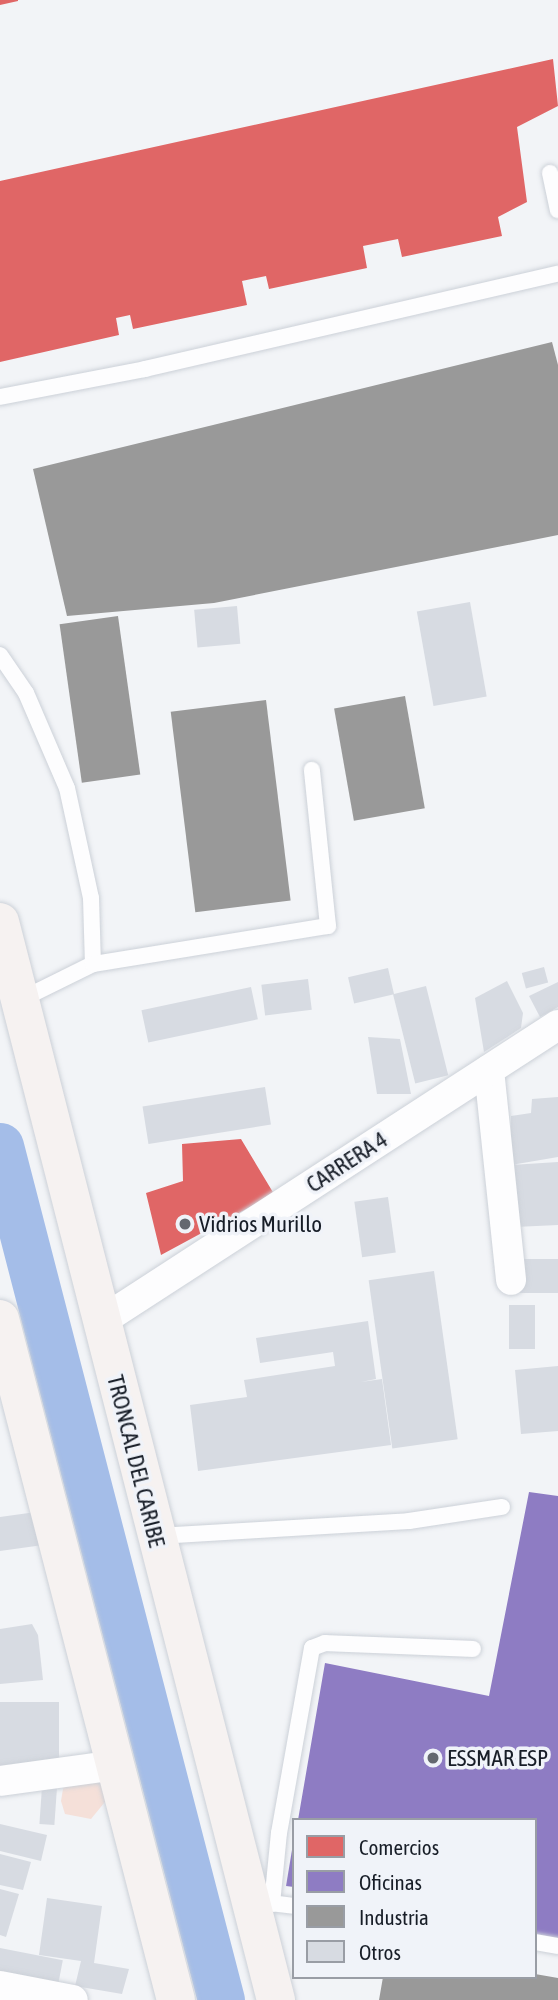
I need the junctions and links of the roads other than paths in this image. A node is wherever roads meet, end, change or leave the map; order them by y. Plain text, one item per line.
1 (550, 173) dead end
2 (558, 210) edge
3 (558, 274) edge
4 (0, 397) edge
5 (0, 655) edge
6 (312, 770) dead end
7 (0, 922) edge
8 (93, 964) junction
9 (20, 1000) junction
10 (558, 1026) edge
11 (489, 1070) junction
12 (512, 1280) dead end
13 (0, 1318) edge
14 (100, 1322) junction
15 (502, 1507) dead end
16 (156, 1536) junction
17 (473, 1649) dead end
18 (117, 1765) junction
19 (0, 1781) edge
20 (261, 1902) junction
21 (292, 1906) edge
22 (537, 1942) edge
23 (558, 1946) edge
24 (0, 1991) edge
25 (74, 2000) edge
26 (176, 2000) edge
27 (275, 2000) edge

1 - 2 lane
3 - 4 lane
5 - 8 lane
6 - 8 lane
7 - 9 highway, TRONCAL DEL CARIBE
8 - 9 lane
9 - 14 highway, TRONCAL DEL CARIBE
10 - 11 street, CARRERA 4
11 - 12 street
11 - 14 street, CARRERA 4
13 - 18 highway
14 - 16 highway, TRONCAL DEL CARIBE
15 - 16 lane
16 - 20 highway, TRONCAL DEL CARIBE
17 - 20 lane
18 - 19 street
18 - 26 highway
20 - 21 lane
20 - 27 highway, TRONCAL DEL CARIBE
22 - 23 lane
24 - 25 street

